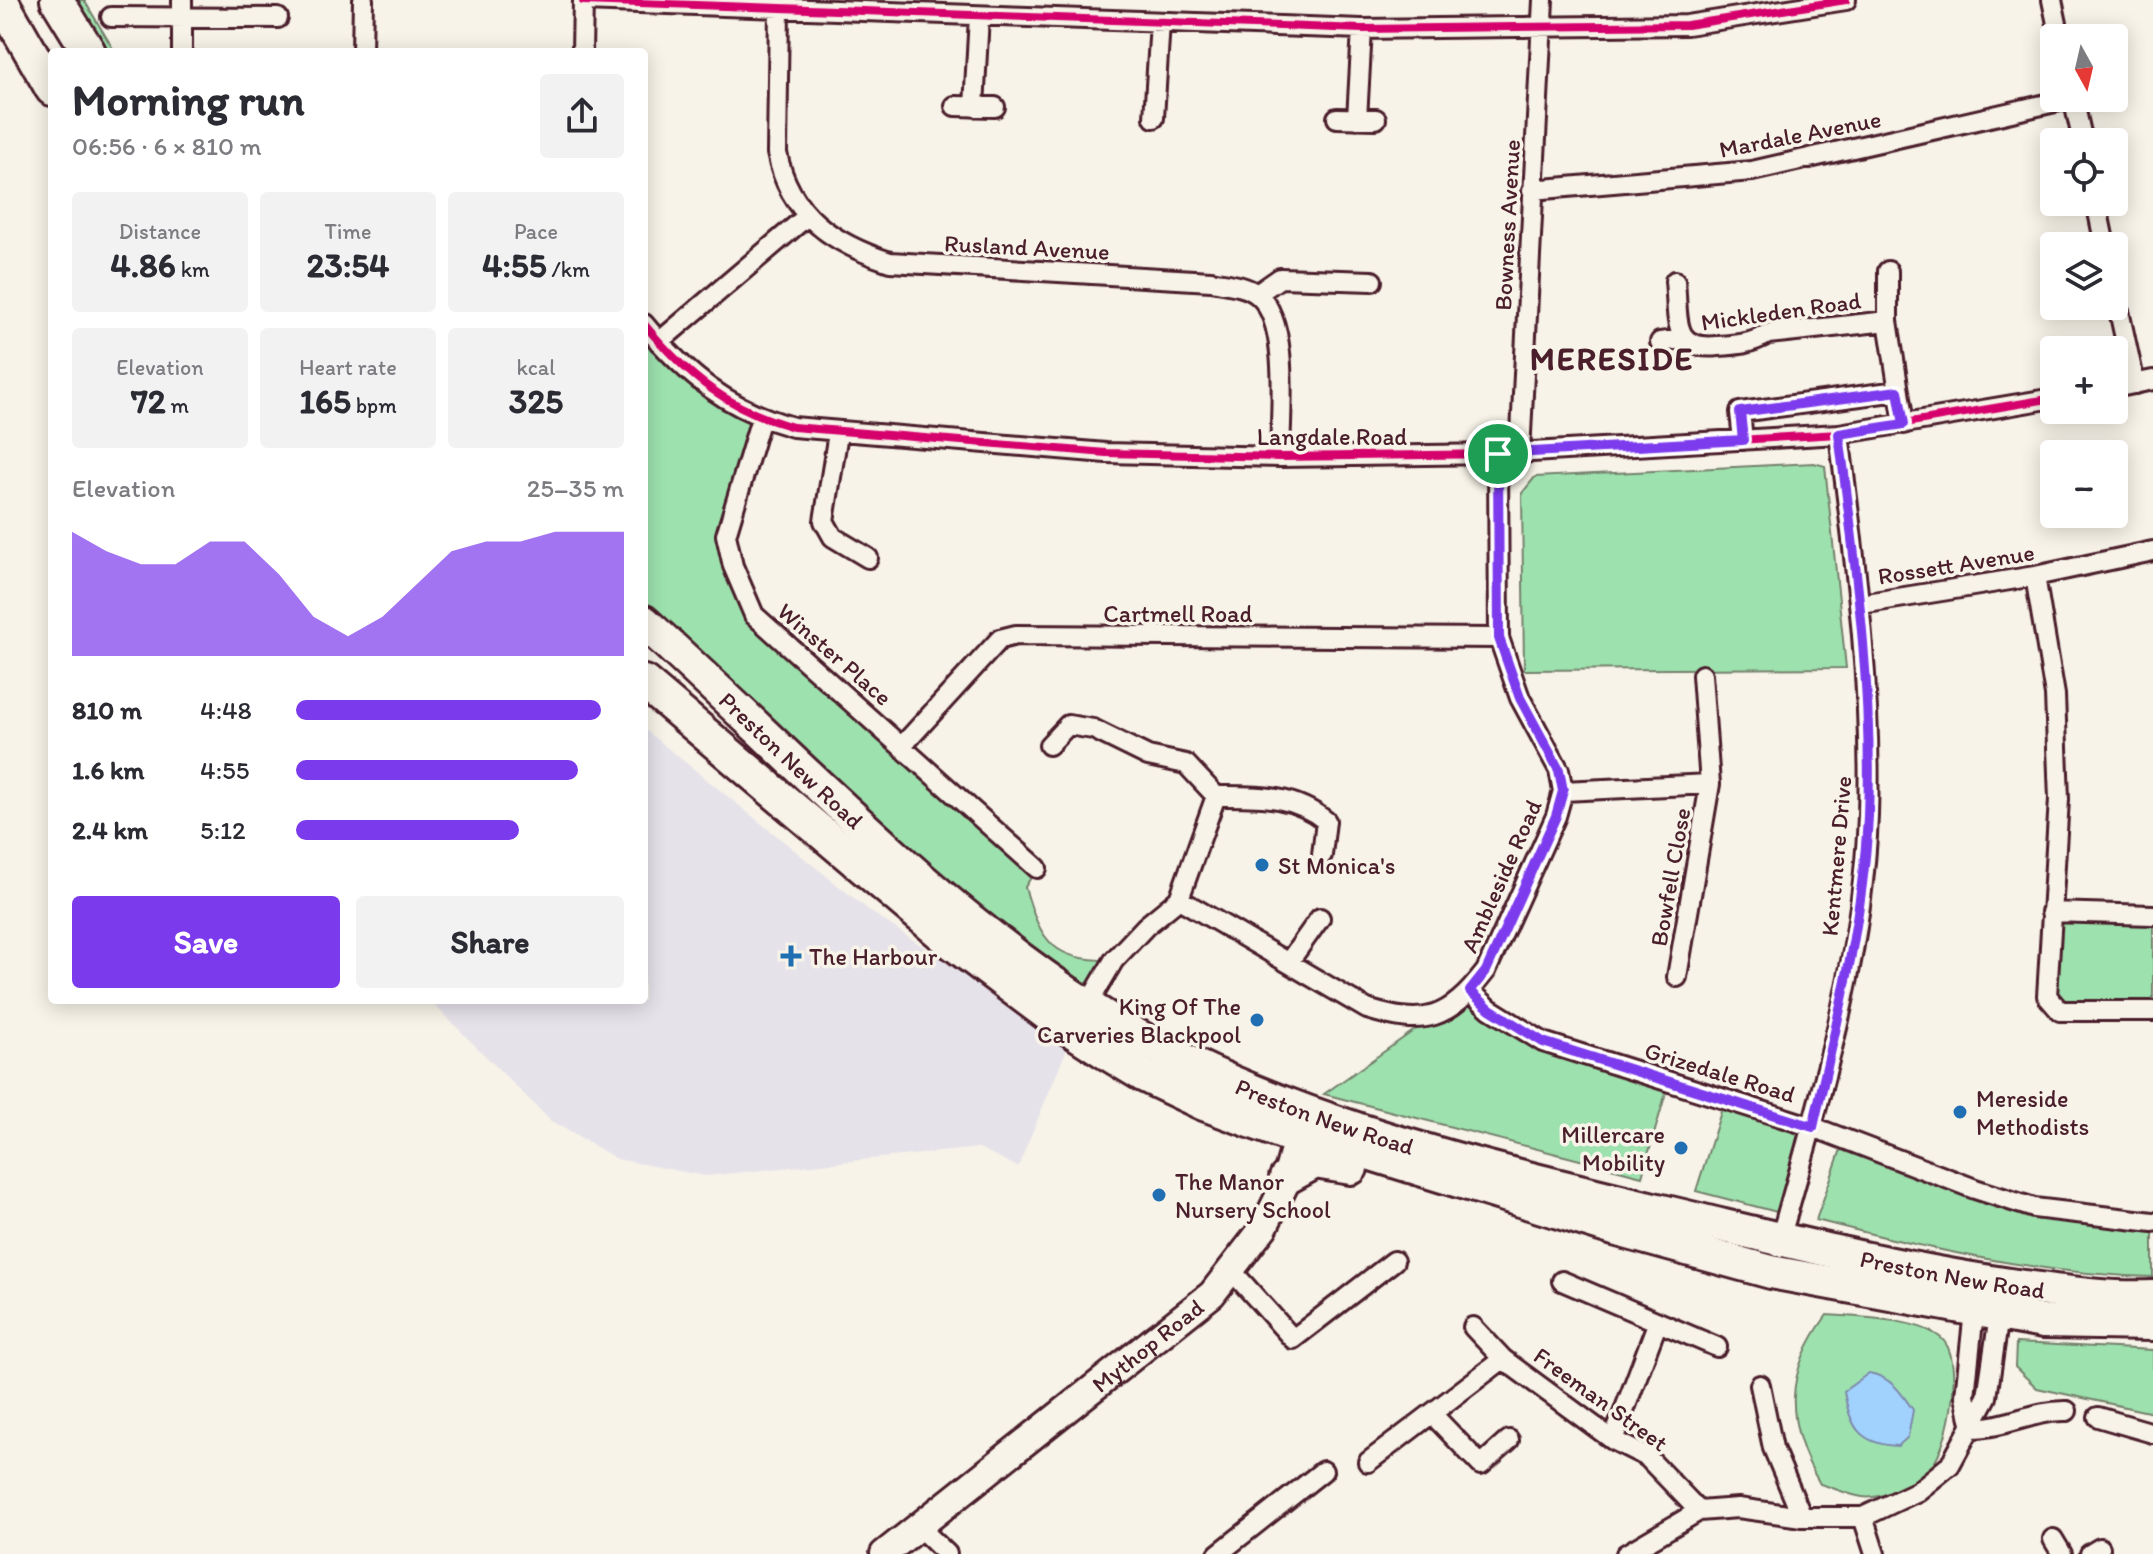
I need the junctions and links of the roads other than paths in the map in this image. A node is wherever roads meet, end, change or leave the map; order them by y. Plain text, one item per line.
1 (1, 0) edge
2 (57, 0) edge
3 (363, 0) edge
4 (583, 0) edge
5 (1543, 0) edge
6 (1846, 0) edge
7 (2052, 0) edge
8 (182, 8) edge
9 (779, 8) junction
10 (979, 16) junction
11 (111, 17) dead end
12 (278, 18) dead end
13 (1160, 22) junction
14 (2057, 24) edge
15 (1543, 28) junction
16 (1362, 29) junction
17 (87, 48) edge
18 (182, 48) edge
19 (362, 48) edge
20 (582, 48) edge
21 (48, 82) edge
22 (955, 106) dead end
23 (2040, 106) edge
24 (974, 107) junction
25 (995, 107) dead end
26 (1154, 118) dead end
27 (1337, 118) dead end
28 (1357, 119) junction
29 (1376, 119) dead end
30 (1532, 190) junction
31 (806, 217) junction
32 (1888, 271) dead end
33 (1372, 281) dead end
34 (1675, 281) dead end
35 (1257, 294) junction
36 (2124, 320) edge
37 (1888, 321) junction
38 (648, 329) edge
39 (1684, 339) junction
40 (659, 342) junction
41 (1660, 342) dead end
42 (2144, 382) edge
43 (1898, 391) junction
44 (2040, 400) edge
45 (761, 418) junction
46 (1904, 424) junction
47 (838, 433) junction
48 (1839, 434) junction
49 (1743, 440) junction
50 (1520, 453) junction
51 (1498, 454) junction
52 (1280, 457) junction
53 (2153, 551) edge
54 (868, 558) dead end
55 (2035, 576) junction
56 (1861, 604) junction
57 (648, 626) edge
58 (1499, 638) junction
59 (1702, 675) dead end
60 (648, 685) edge
61 (903, 745) junction
62 (1049, 745) dead end
63 (1710, 784) junction
64 (1563, 791) junction
65 (1216, 796) junction
66 (1322, 855) dead end
67 (1037, 868) dead end
68 (1179, 899) junction
69 (2051, 912) junction
70 (2153, 915) edge
71 (1320, 918) dead end
72 (1288, 963) junction
73 (1677, 977) dead end
74 (1470, 991) junction
75 (1087, 1006) junction
76 (2153, 1011) edge
77 (1301, 1124) junction
78 (1813, 1127) junction
79 (1286, 1178) junction
80 (1486, 1190) junction
81 (2153, 1222) edge
82 (1780, 1239) junction
83 (1394, 1261) dead end
84 (1232, 1271) junction
85 (1771, 1272) junction
86 (1962, 1278) junction
87 (1562, 1281) dead end
88 (2021, 1286) junction
89 (2153, 1297) edge
90 (1987, 1310) junction
91 (1657, 1324) junction
92 (2153, 1324) edge
93 (1473, 1327) dead end
94 (1717, 1347) dead end
95 (1503, 1359) junction
96 (1760, 1385) dead end
97 (2067, 1411) dead end
98 (1432, 1414) junction
99 (2098, 1417) dead end
100 (1972, 1428) junction
101 (2153, 1433) edge
102 (1509, 1440) dead end
103 (1613, 1440) junction
104 (1368, 1462) dead end
105 (1323, 1471) dead end
106 (1699, 1511) junction
107 (1802, 1517) junction
108 (1863, 1517) junction
109 (918, 1526) junction
110 (1221, 1553) edge
111 (884, 1554) edge
112 (947, 1554) edge
113 (1626, 1554) edge
114 (1875, 1554) edge

1 - 21 highway
2 - 17 highway
3 - 19 street
4 - 9 street
4 - 20 street
5 - 15 street, Bowness Avenue
6 - 15 street
7 - 14 street
8 - 11 street
8 - 12 street
8 - 18 street
9 - 10 street
9 - 31 street, Rusland Avenue
10 - 13 street
10 - 24 street
13 - 16 street
13 - 26 street
15 - 16 street
15 - 30 street, Bowness Avenue
16 - 28 street
22 - 24 street
23 - 30 street, Mardale Avenue
24 - 25 street
27 - 28 street
28 - 29 street
30 - 50 street, Bowness Avenue
31 - 35 street, Rusland Avenue
31 - 40 street
32 - 37 street
33 - 35 street
34 - 39 street, Mickleden Road
35 - 52 street
36 - 42 street
37 - 39 street, Mickleden Road
37 - 43 street
38 - 40 street, Langdale Road
39 - 41 street, Mickleden Road
40 - 45 street, Langdale Road
43 - 46 street
43 - 49 street
44 - 46 street, Langdale Road
45 - 47 street, Langdale Road
45 - 61 street, Winster Place
46 - 48 street, Langdale Road
47 - 52 street, Langdale Road
47 - 54 street
48 - 49 street, Langdale Road
48 - 56 street, Kentmere Drive
49 - 50 street, Langdale Road
50 - 51 street, Langdale Road
51 - 52 street, Langdale Road
51 - 58 street, Ambleside Road
53 - 55 street, Rossett Avenue
55 - 56 street, Rossett Avenue
55 - 69 street
56 - 78 street, Kentmere Drive
57 - 75 highway, Preston New Road
58 - 61 street, Cartmell Road
58 - 64 street, Ambleside Road
59 - 63 street, Bowfell Close
60 - 77 highway, Preston New Road
61 - 67 street, Winster Place
62 - 65 street
63 - 64 street, Bowfell Close
63 - 73 street, Bowfell Close
64 - 74 street, Ambleside Road
65 - 66 street
65 - 68 street
68 - 72 street
68 - 75 street
69 - 70 street
69 - 76 street
71 - 72 street
72 - 74 street
74 - 78 street, Grizedale Road
75 - 77 highway, Preston New Road
77 - 79 street, Mythop Road
77 - 80 highway, Preston New Road
77 - 82 highway, Preston New Road
78 - 81 street, Grizedale Road
78 - 82 street, Kentmere Drive
79 - 80 highway
79 - 84 street, Mythop Road
80 - 85 highway, Preston New Road
82 - 85 street, Kentmere Drive
82 - 86 highway, Preston New Road
83 - 84 street
84 - 109 street, Mythop Road
85 - 90 highway, Preston New Road
86 - 88 highway, Preston New Road
86 - 90 highway
87 - 91 street
88 - 89 highway, Preston New Road
88 - 90 highway
90 - 92 highway, Preston New Road
90 - 100 street
90 - 100 street
91 - 94 street
91 - 103 street
93 - 95 street, Freeman Street
95 - 98 street
95 - 103 street, Freeman Street
96 - 107 street
97 - 100 street
98 - 102 street
98 - 104 street
99 - 101 street
100 - 108 street
103 - 106 street, Freeman Street
105 - 110 street
106 - 107 street
106 - 113 street
107 - 108 street
108 - 114 street
109 - 111 street, Mythop Road
109 - 112 street

